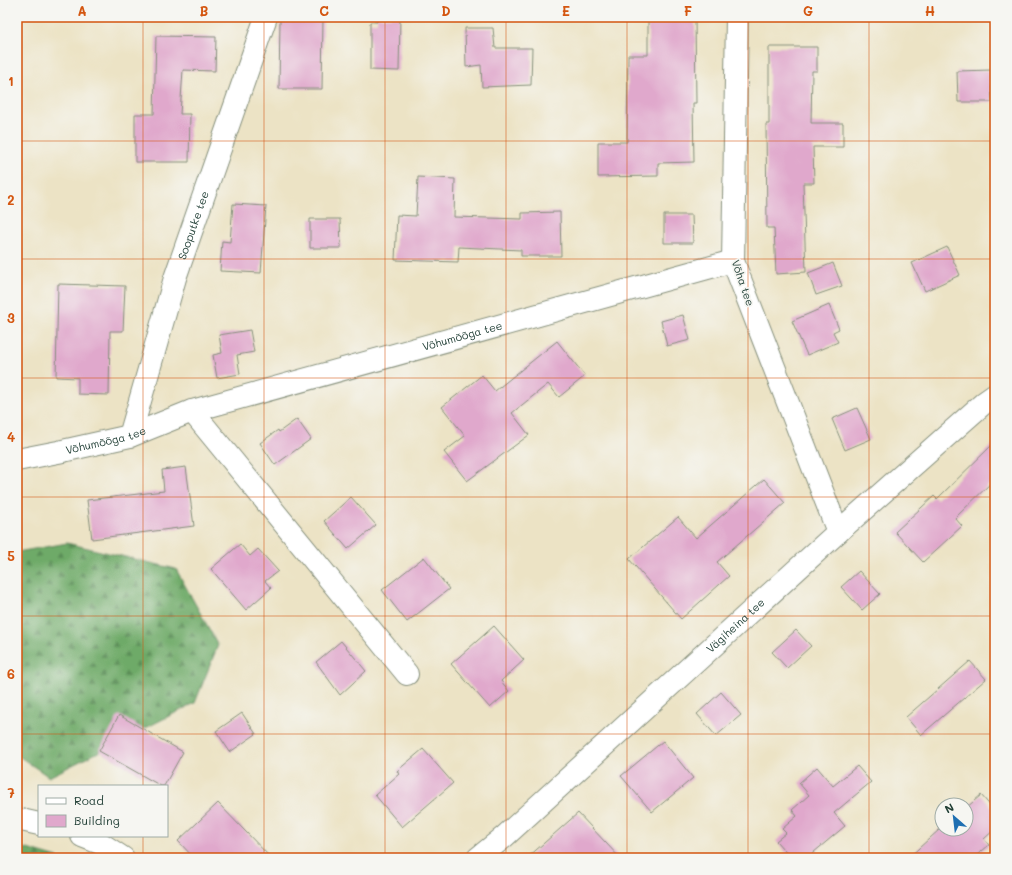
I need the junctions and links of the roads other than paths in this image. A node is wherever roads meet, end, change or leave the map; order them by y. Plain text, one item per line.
1 (266, 17) edge
2 (737, 17) edge
3 (733, 261) junction
4 (995, 395) edge
5 (192, 411) junction
6 (130, 436) junction
7 (17, 460) edge
8 (838, 532) junction
9 (407, 674) dead end
10 (17, 819) edge
11 (38, 824) edge
12 (85, 837) edge
13 (123, 858) edge
14 (478, 858) edge

1 - 6 street, Sooputke tee
2 - 3 street, Võha tee
3 - 5 street, Võhumõõga tee
3 - 8 street, Võha tee
4 - 8 street, Vägiheina tee
5 - 6 street, Võhumõõga tee
5 - 9 street
6 - 7 street, Võhumõõga tee
8 - 14 street, Vägiheina tee
10 - 11 street
12 - 13 street

